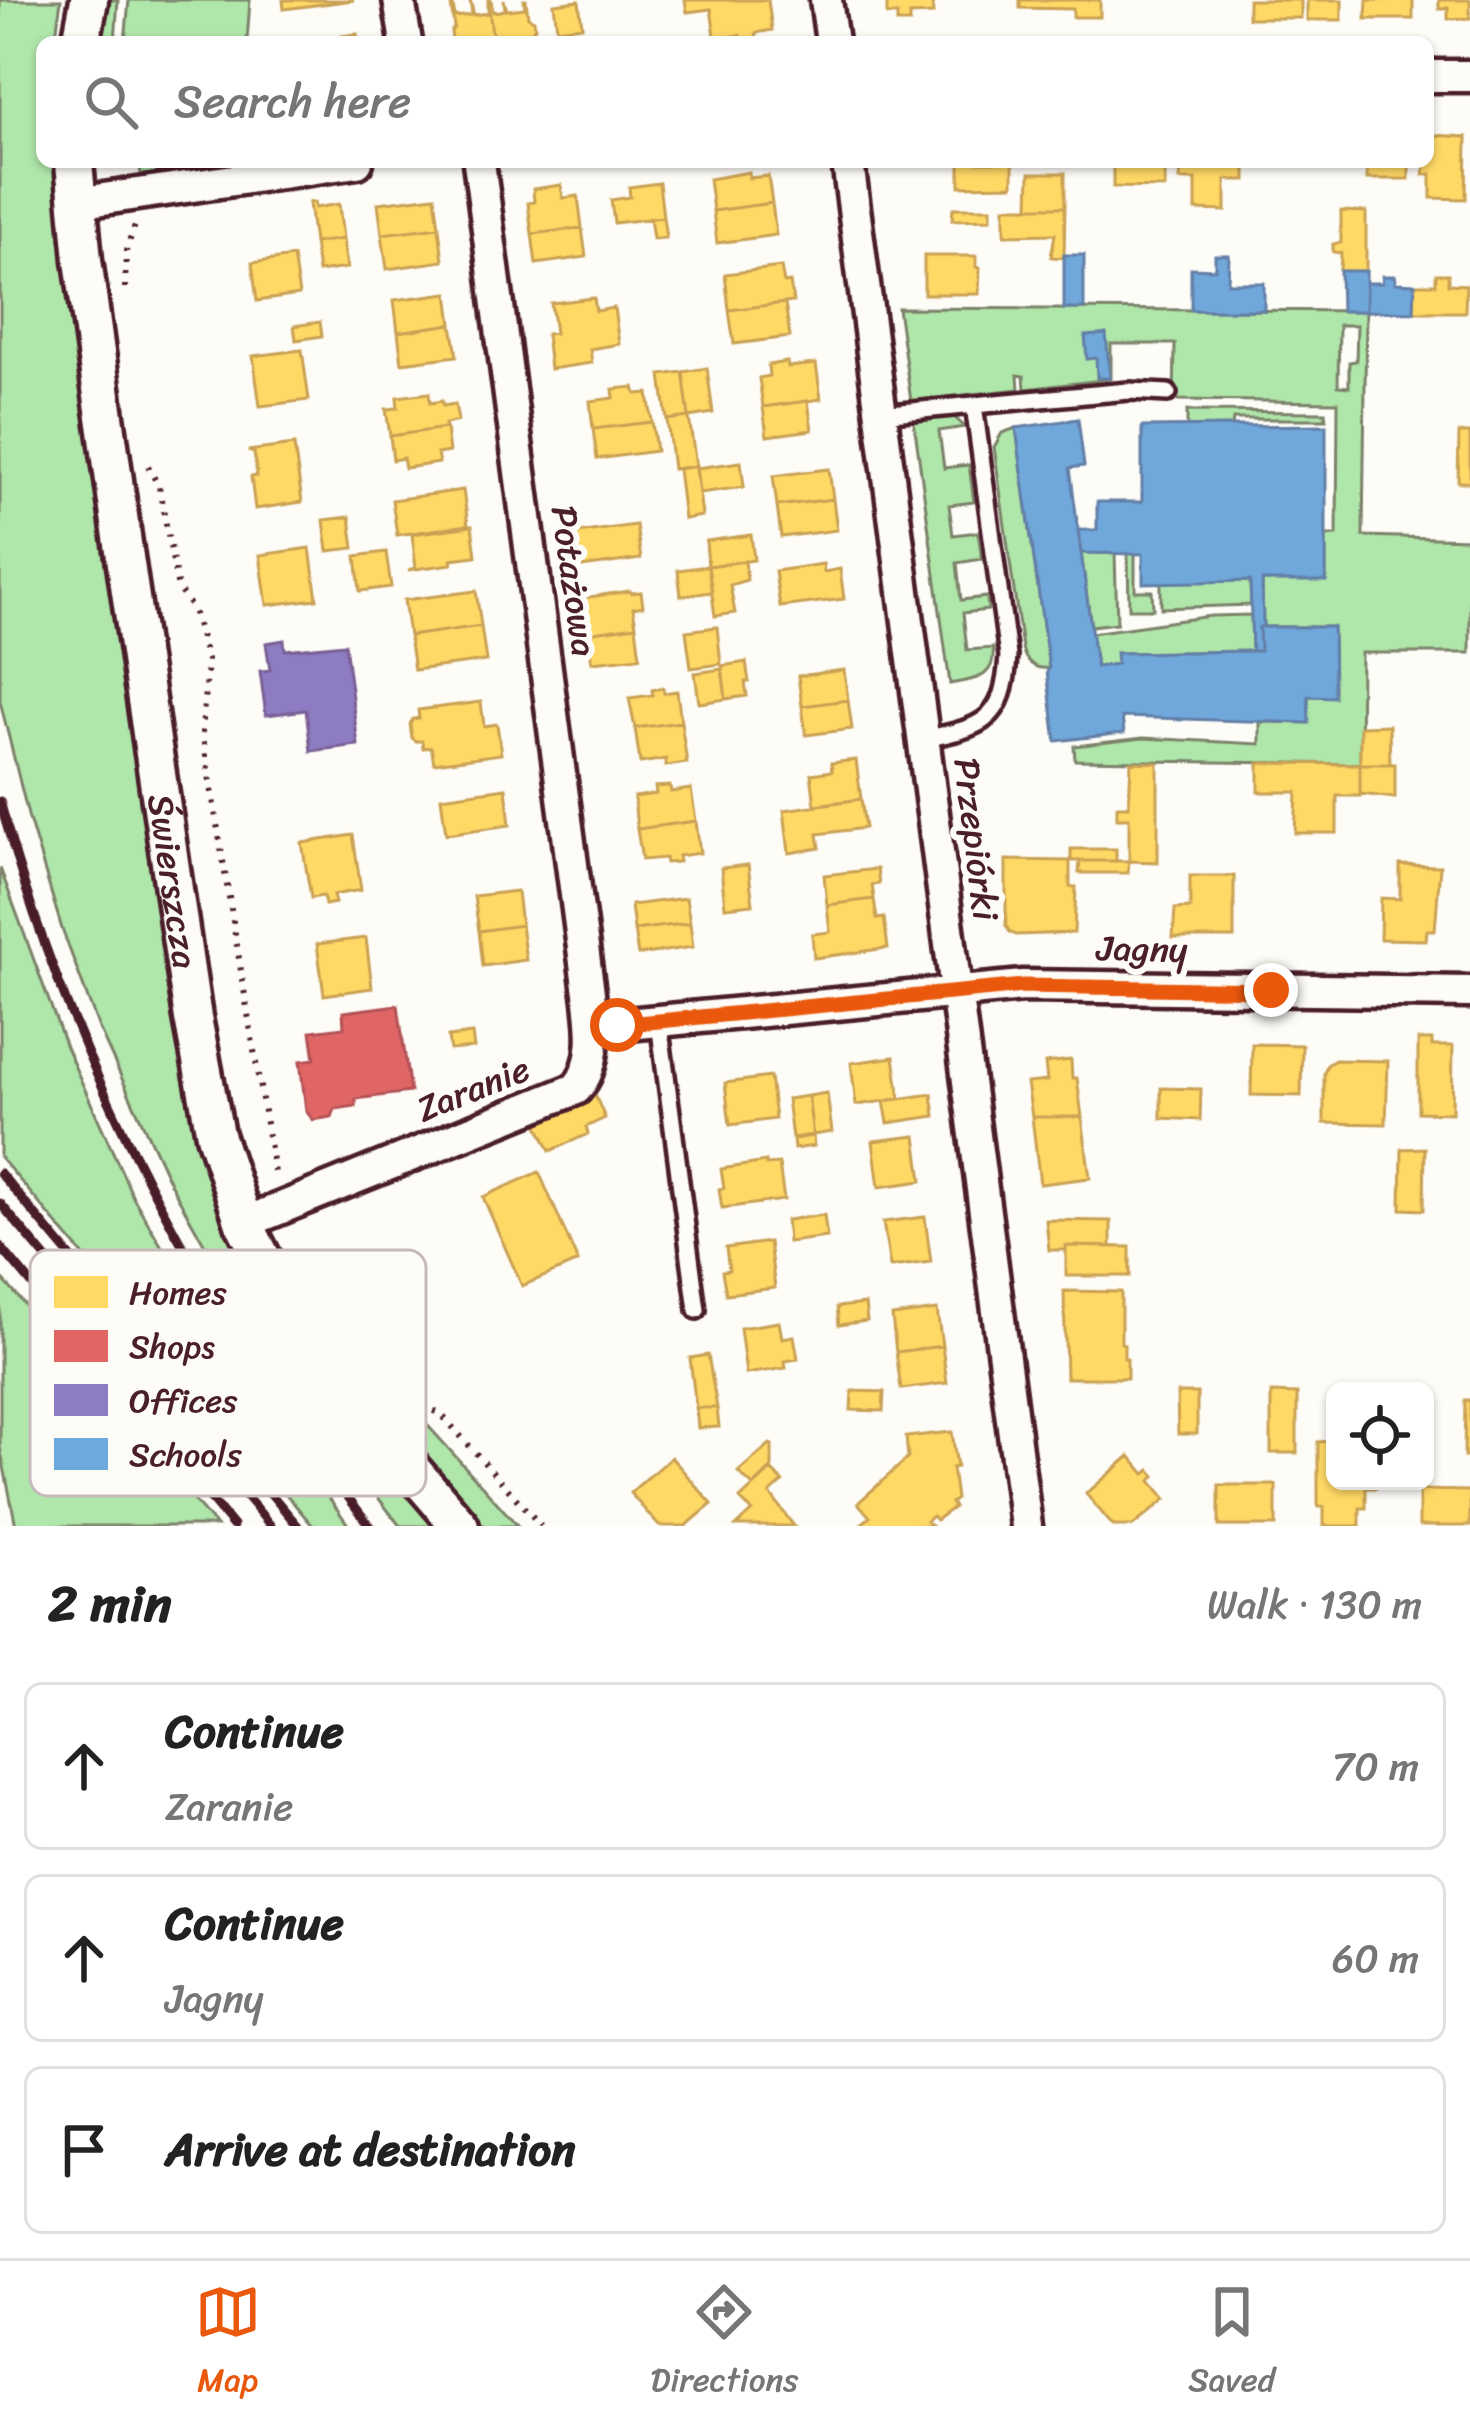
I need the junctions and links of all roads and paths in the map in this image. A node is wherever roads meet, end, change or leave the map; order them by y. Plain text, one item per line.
1 (89, 0) edge
2 (400, 0) edge
3 (826, 0) edge
4 (82, 36) edge
5 (405, 36) edge
6 (831, 36) edge
7 (1434, 76) edge
8 (1470, 76) edge
9 (74, 168) edge
10 (315, 168) edge
11 (480, 168) edge
12 (849, 168) edge
13 (76, 203) junction
14 (136, 212) dead end
15 (125, 290) dead end
16 (1168, 393) dead end
17 (974, 405) junction
18 (881, 414) junction
19 (138, 448) dead end
20 (924, 739) junction
21 (957, 991) junction
22 (1470, 992) edge
23 (591, 1010) junction
24 (659, 1022) junction
25 (280, 1208) junction
26 (244, 1223) junction
27 (258, 1250) edge
28 (697, 1310) dead end
29 (426, 1408) edge
30 (426, 1486) edge
31 (460, 1526) edge
32 (542, 1526) edge
33 (1026, 1526) edge

1 - 4 street
2 - 5 street
3 - 6 street
7 - 8 street
9 - 13 street, Świerszcza
10 - 13 street
11 - 23 street, Potażowa
12 - 18 street, Przepiórki
13 - 26 street, Świerszcza
14 - 15 path
16 - 17 lane
17 - 18 lane
17 - 20 lane
18 - 20 street, Przepiórki
19 - 25 path
20 - 21 street, Przepiórki
21 - 22 street, Jagny
21 - 24 street
21 - 33 street, Przepiórki
23 - 24 street
23 - 25 street, Zaranie
24 - 28 lane
25 - 26 street, Zaranie
26 - 27 street, Świerszcza
29 - 32 path
30 - 31 street, Świerszcza

